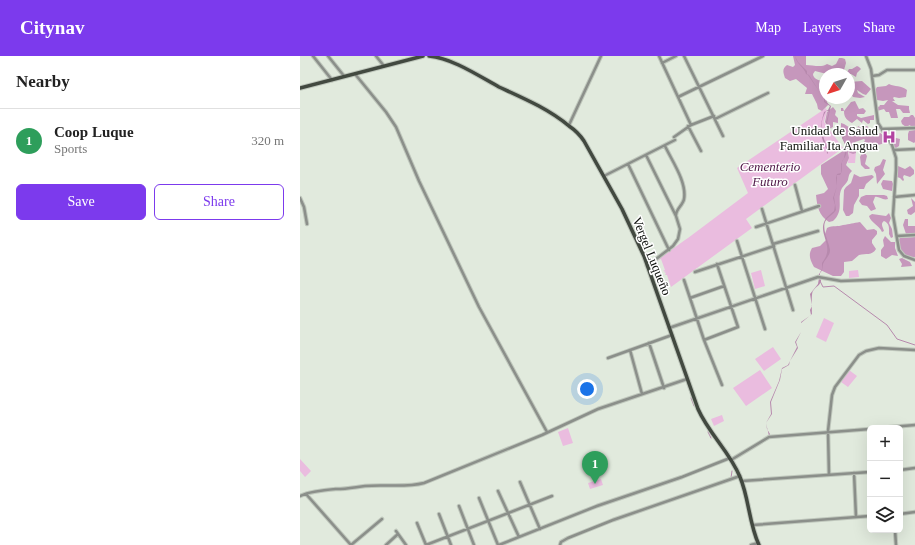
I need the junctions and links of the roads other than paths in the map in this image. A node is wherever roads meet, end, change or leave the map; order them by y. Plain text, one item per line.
1 (313, 56) edge
2 (328, 56) edge
3 (376, 56) edge
4 (423, 56) edge
5 (429, 56) edge
6 (601, 56) edge
7 (659, 56) edge
8 (676, 56) edge
9 (684, 56) edge
10 (763, 56) edge
11 (866, 56) edge
12 (662, 63) junction
13 (384, 66) junction
14 (915, 70) edge
15 (355, 73) junction
16 (344, 76) junction
17 (872, 76) junction
18 (332, 80) junction
19 (699, 86) junction
20 (300, 88) edge
21 (768, 93) dead end
22 (678, 96) junction
23 (715, 118) junction
24 (568, 125) junction
25 (690, 126) junction
26 (915, 128) edge
27 (881, 129) junction
28 (723, 136) dead end
29 (674, 137) dead end
30 (675, 140) dead end
31 (665, 146) junction
32 (915, 149) edge
33 (894, 150) junction
34 (702, 151) dead end
35 (646, 155) junction
36 (628, 164) junction
37 (603, 177) junction
38 (795, 185) dead end
39 (915, 195) edge
40 (894, 196) junction
41 (300, 198) edge
42 (819, 206) dead end
43 (762, 209) dead end
44 (802, 212) junction
45 (676, 216) junction
46 (307, 224) dead end
47 (767, 224) junction
48 (756, 227) dead end
49 (818, 231) dead end
50 (915, 235) edge
51 (897, 236) junction
52 (736, 241) dead end
53 (773, 245) junction
54 (669, 250) junction
55 (741, 256) junction
56 (915, 260) edge
57 (716, 264) junction
58 (647, 266) junction
59 (695, 272) dead end
60 (915, 278) edge
61 (684, 280) dead end
62 (724, 286) junction
63 (786, 288) junction
64 (690, 298) junction
65 (755, 299) junction
66 (731, 307) junction
67 (793, 310) dead end
68 (697, 319) junction
69 (669, 328) junction
70 (765, 329) dead end
71 (672, 335) junction
72 (704, 340) junction
73 (649, 343) junction
74 (630, 350) junction
75 (915, 350) edge
76 (608, 358) dead end
77 (685, 380) junction
78 (722, 385) dead end
79 (664, 388) junction
80 (642, 394) junction
81 (915, 426) edge
82 (903, 427) edge
83 (867, 429) edge
84 (828, 431) junction
85 (547, 432) junction
86 (730, 459) junction
87 (915, 468) edge
88 (903, 470) edge
89 (867, 472) edge
90 (854, 473) junction
91 (829, 475) junction
92 (740, 476) junction
93 (742, 481) junction
94 (520, 482) dead end
95 (498, 491) dead end
96 (306, 494) junction
97 (300, 496) edge
98 (552, 496) dead end
99 (479, 498) dead end
100 (529, 504) junction
101 (458, 506) dead end
102 (915, 512) edge
103 (508, 513) junction
104 (439, 514) dead end
105 (903, 514) edge
106 (867, 516) edge
107 (856, 518) junction
108 (382, 519) dead end
109 (488, 521) junction
110 (417, 523) dead end
111 (753, 525) junction
112 (468, 529) junction
113 (540, 529) junction
114 (396, 531) dead end
115 (895, 533) edge
116 (398, 534) junction
117 (448, 537) junction
118 (519, 537) junction
119 (511, 540) junction
120 (759, 544) edge
121 (351, 545) edge
122 (386, 545) edge
123 (406, 545) edge
124 (426, 545) edge
125 (451, 545) edge
126 (474, 545) edge
127 (498, 545) edge
128 (514, 545) edge
129 (560, 545) edge
130 (751, 545) edge
131 (896, 545) edge

1 - 18 street
2 - 16 street
3 - 13 street
4 - 13 main road
5 - 24 main road, Vergel Luqueño
6 - 24 street
7 - 12 street
8 - 12 street
9 - 19 street
10 - 19 street
11 - 17 street
12 - 22 street
13 - 15 main road
14 - 17 street
15 - 16 main road
15 - 85 street
16 - 18 main road
17 - 27 street
18 - 20 main road
19 - 22 street
19 - 23 street
21 - 23 street
22 - 25 street
23 - 25 street
23 - 28 street
24 - 37 main road, Vergel Luqueño
25 - 29 street
25 - 34 street
26 - 27 street
27 - 33 street
30 - 31 street
31 - 35 street
31 - 45 street
32 - 33 street
33 - 40 street
35 - 36 street
35 - 45 street
36 - 37 street
36 - 54 street
37 - 58 main road, Vergel Luqueño
38 - 44 street
39 - 40 street
40 - 51 street
41 - 46 street
42 - 44 street
43 - 47 street
44 - 47 street
45 - 54 street
47 - 48 street
47 - 53 street
49 - 53 street
50 - 51 street
51 - 56 street
52 - 55 street
53 - 55 street
53 - 63 street
54 - 58 street
55 - 57 street
55 - 65 street
57 - 59 street
57 - 62 street
58 - 69 main road, Vergel Luqueño
60 - 63 street
61 - 64 street
62 - 64 street
62 - 66 street
63 - 65 street
63 - 67 street
64 - 68 street
65 - 66 street
65 - 70 street
66 - 68 street
66 - 72 street
68 - 69 street
68 - 72 street
69 - 71 main road, Vergel Luqueño
71 - 73 street
71 - 77 main road, Vergel Luqueño
72 - 78 street
73 - 74 street
73 - 79 street
74 - 76 street
74 - 80 street
75 - 84 street
77 - 79 street
77 - 86 main road, Vergel Luqueño
79 - 80 street
80 - 85 street
81 - 82 street
83 - 84 street
84 - 86 street
84 - 91 street
85 - 96 street
86 - 92 main road, Vergel Luqueño
86 - 113 street
87 - 88 street
89 - 90 street
90 - 91 street
90 - 107 street
91 - 93 street
92 - 93 main road, Vergel Luqueño
92 - 129 street
93 - 111 main road, Vergel Luqueño
94 - 100 street
95 - 103 street
96 - 97 street
96 - 121 street
98 - 100 street
99 - 109 street
100 - 103 street
100 - 113 street
101 - 112 street
102 - 105 street
103 - 109 street
103 - 118 street
104 - 117 street
106 - 107 street
107 - 111 street
108 - 121 street
109 - 112 street
109 - 127 street
110 - 124 street
111 - 120 main road, Vergel Luqueño
112 - 117 street
112 - 126 street
113 - 118 street
114 - 116 street
115 - 131 street
116 - 122 street
116 - 123 street
117 - 124 street
117 - 125 street
118 - 119 street
119 - 127 street
119 - 128 street
120 - 130 street

